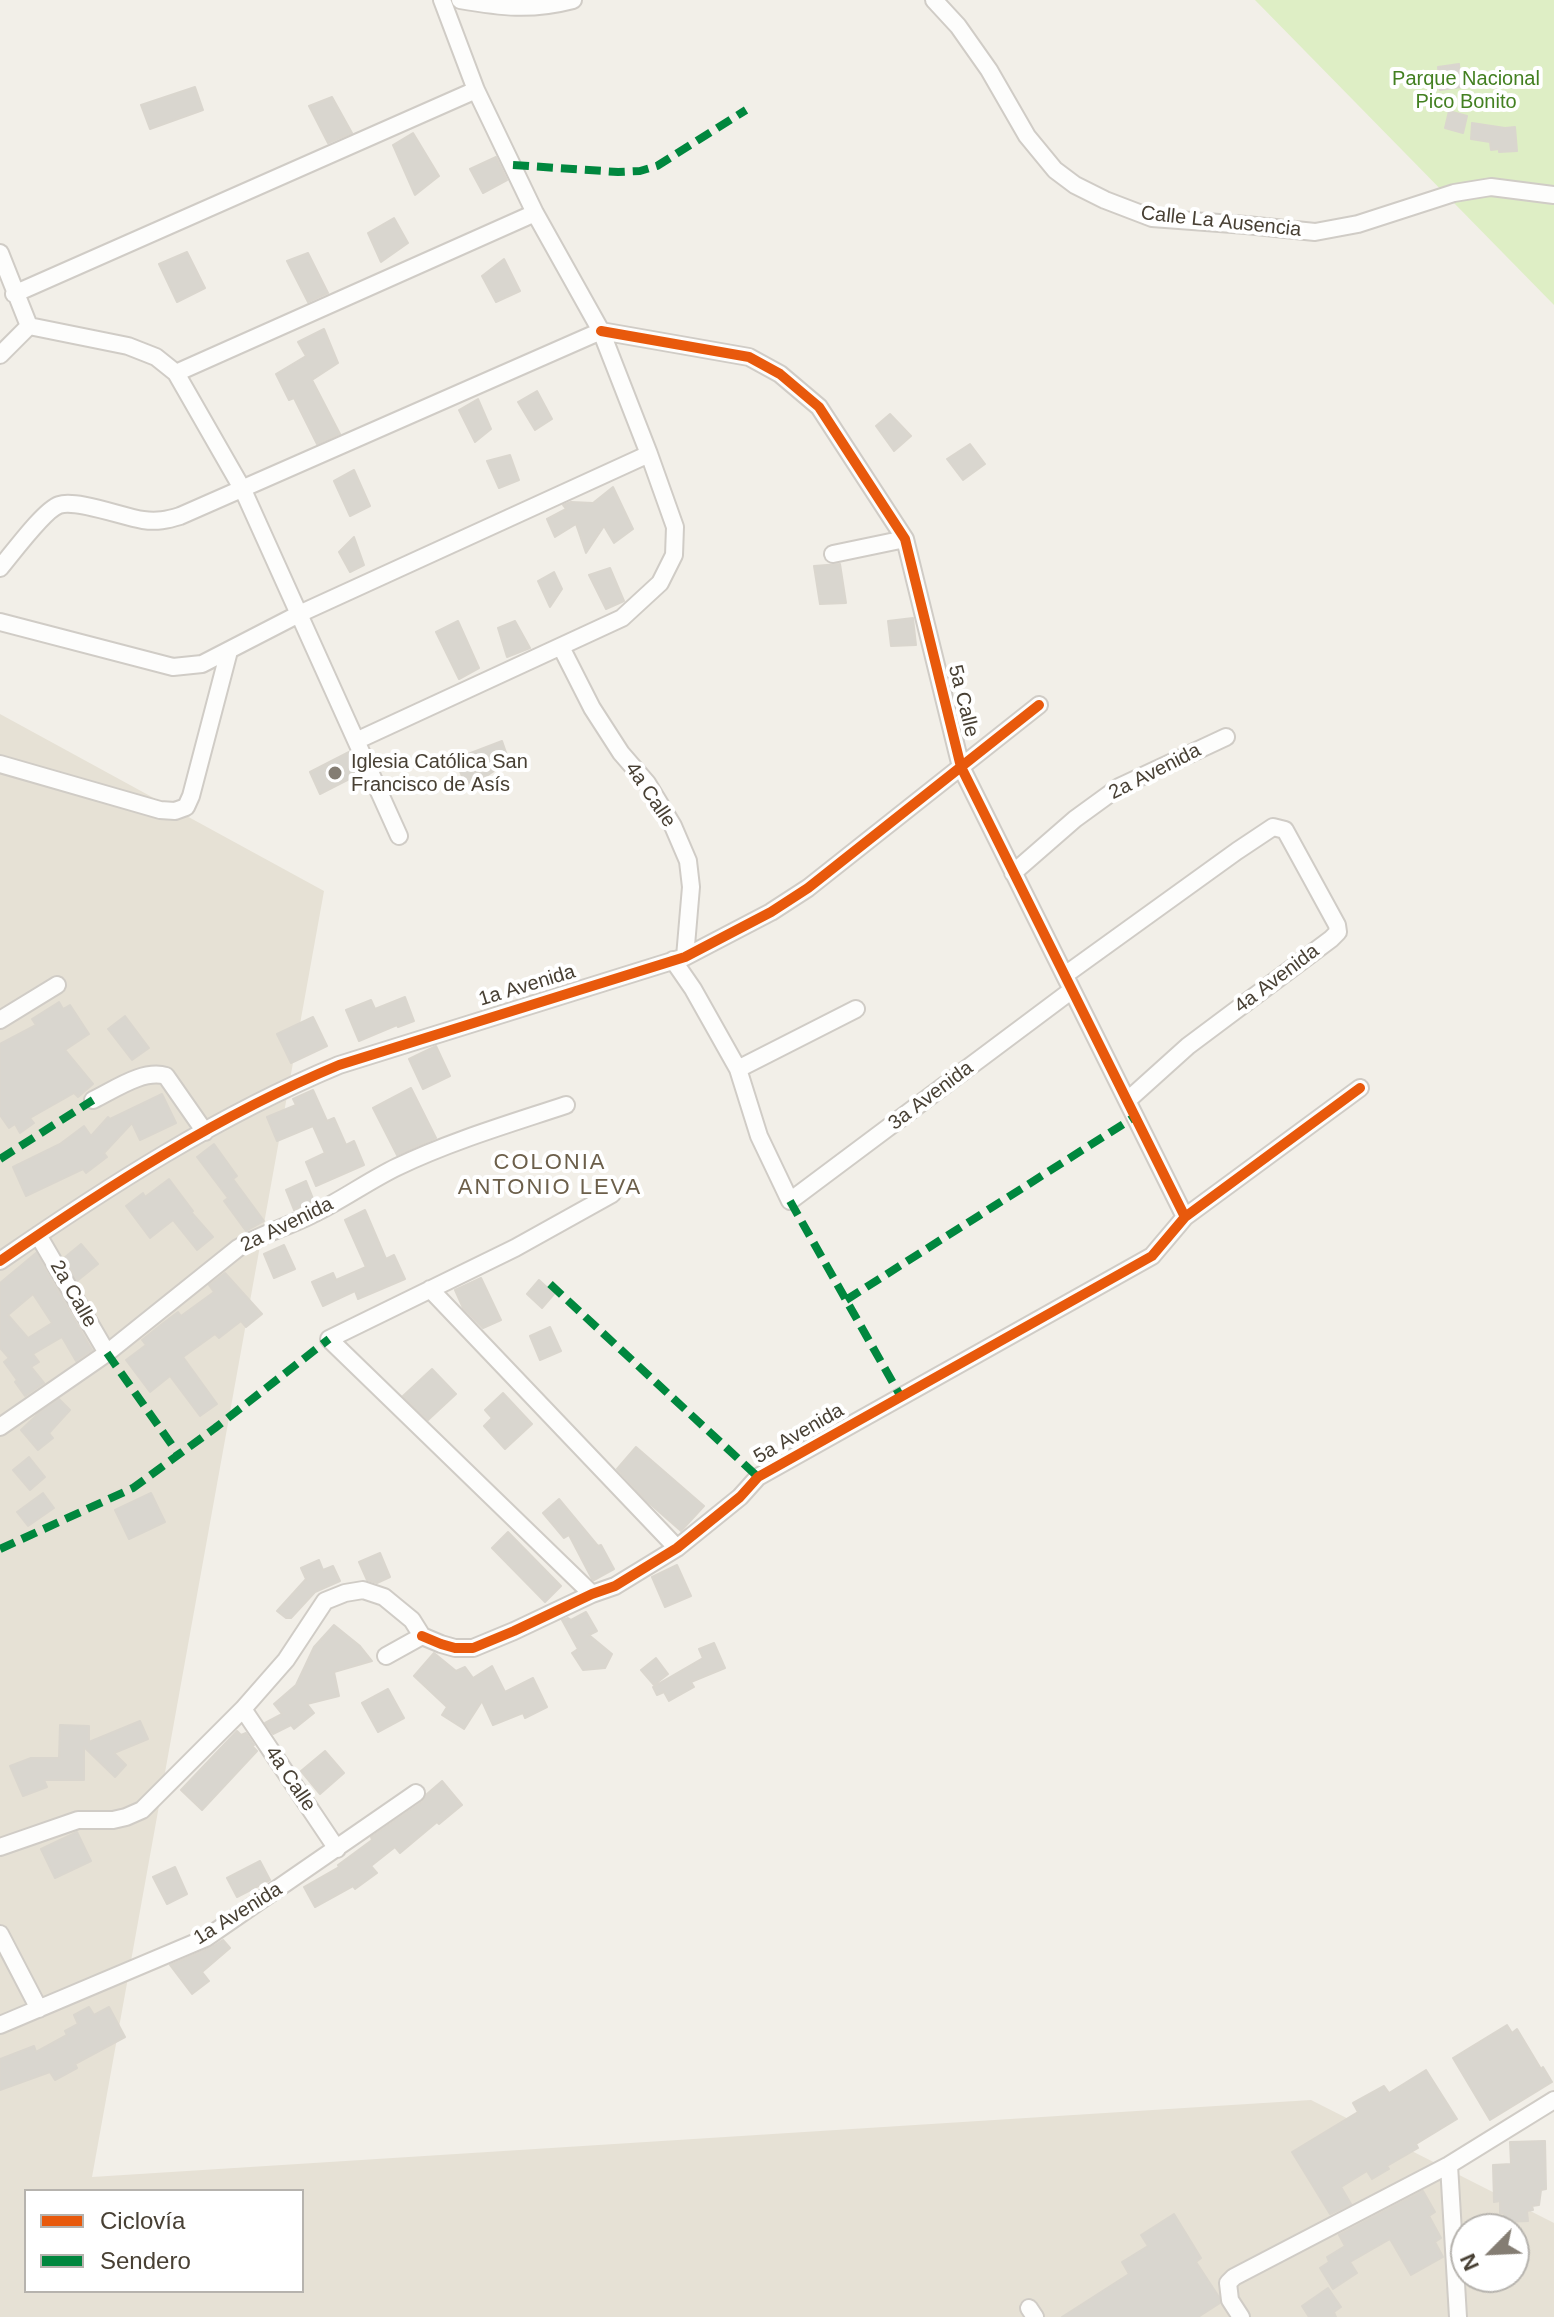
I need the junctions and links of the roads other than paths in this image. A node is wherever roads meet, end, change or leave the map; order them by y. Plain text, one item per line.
1 (442, 0) edge
2 (460, 0) edge
3 (573, 0) edge
4 (934, 0) edge
5 (476, 90) junction
6 (1554, 195) edge
7 (535, 213) junction
8 (0, 253) edge
9 (14, 294) junction
10 (29, 326) junction
11 (601, 331) junction
12 (0, 355) edge
13 (176, 373) junction
14 (649, 454) junction
15 (243, 490) junction
16 (905, 539) junction
17 (833, 554) dead end
18 (0, 568) edge
19 (299, 614) junction
20 (0, 622) edge
21 (561, 647) junction
22 (229, 651) junction
23 (1039, 705) dead end
24 (1226, 737) dead end
25 (358, 740) junction
26 (0, 764) edge
27 (961, 767) junction
28 (1285, 830) joint
29 (399, 836) dead end
30 (1013, 873) junction
31 (679, 959) junction
32 (1069, 982) junction
33 (57, 985) dead end
34 (856, 1009) dead end
35 (0, 1020) edge
36 (738, 1069) junction
37 (1360, 1088) dead end
38 (93, 1100) dead end
39 (1128, 1100) junction
40 (566, 1105) dead end
41 (205, 1132) junction
42 (612, 1194) dead end
43 (1185, 1217) junction
44 (38, 1235) junction
45 (0, 1261) edge
46 (430, 1289) junction
47 (107, 1353) junction
48 (0, 1427) edge
49 (677, 1548) junction
50 (592, 1594) junction
51 (422, 1636) junction
52 (386, 1656) dead end
53 (243, 1709) junction
54 (416, 1793) dead end
55 (0, 1847) edge
56 (337, 1849) junction
57 (0, 1934) edge
58 (39, 2009) junction
59 (0, 2025) edge
60 (1554, 2100) edge
61 (1449, 2165) junction
62 (1241, 2317) edge
63 (1458, 2317) edge

1 - 5 street
2 - 3 street
4 - 6 street, Calle La Ausencia
5 - 7 street
5 - 9 street
7 - 11 street
7 - 13 street
8 - 9 street
9 - 10 street
10 - 12 street
10 - 13 street
11 - 14 street
11 - 15 street
11 - 16 street, 5a Calle
13 - 15 street
14 - 19 street
14 - 21 street
15 - 18 street
15 - 19 street
16 - 17 street
16 - 27 street, 5a Calle
19 - 22 street
19 - 25 street
20 - 22 street
21 - 25 street
21 - 31 street, 4a Calle
22 - 26 street
23 - 27 street, 1a Avenida
24 - 30 street, 2a Avenida
25 - 29 street
27 - 30 street, 5a Calle
27 - 31 street, 1a Avenida
28 - 32 street, 3a Avenida
28 - 39 street, 4a Avenida
30 - 32 street, 5a Calle
31 - 36 street
31 - 41 street, 1a Avenida
32 - 36 street, 3a Avenida
32 - 39 street, 5a Calle
33 - 35 street
34 - 36 street
37 - 43 street, 5a Avenida
38 - 41 street
39 - 43 street, 5a Calle
40 - 47 street, 2a Avenida
41 - 44 street, 1a Avenida
42 - 46 street
43 - 49 street, 5a Avenida
44 - 45 street, 1a Avenida
44 - 47 street, 2a Calle
46 - 49 street
46 - 50 street
47 - 48 street, 2a Avenida
49 - 50 street, 5a Avenida
50 - 51 street, 5a Avenida
51 - 52 street
51 - 53 street
53 - 55 street
53 - 56 street, 4a Calle
54 - 56 street, 1a Avenida
56 - 58 street, 1a Avenida
57 - 58 street
58 - 59 street, 1a Avenida
60 - 61 street
61 - 62 street
61 - 63 street

